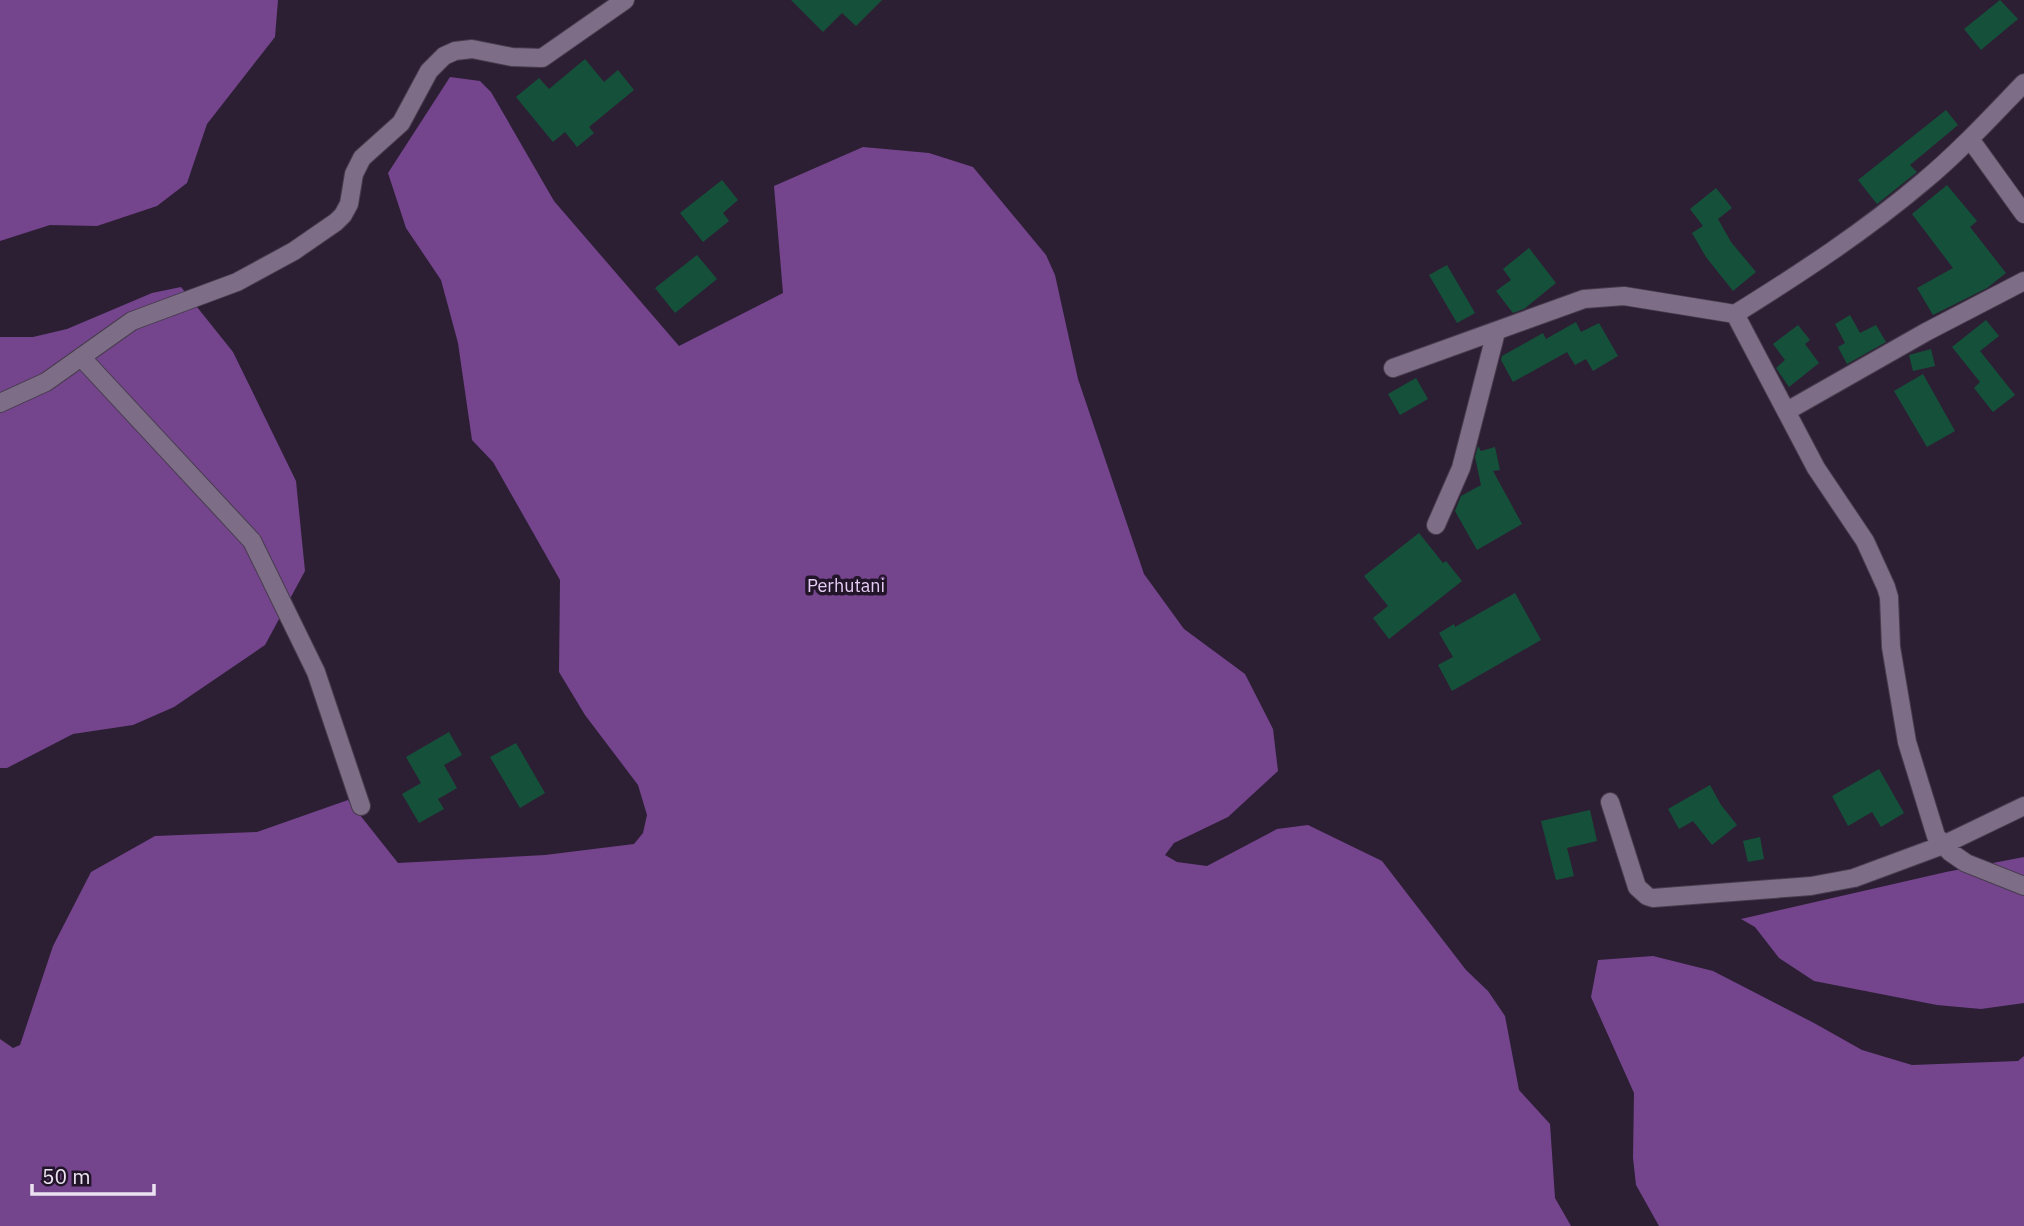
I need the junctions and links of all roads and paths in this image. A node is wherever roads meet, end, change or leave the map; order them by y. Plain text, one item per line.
1 (625, 0) edge
2 (2024, 83) edge
3 (1970, 139) junction
4 (2024, 214) edge
5 (2024, 281) edge
6 (1735, 314) junction
7 (1496, 332) junction
8 (81, 358) junction
9 (1393, 368) dead end
10 (0, 403) edge
11 (1787, 411) junction
12 (1436, 525) dead end
13 (1609, 802) dead end
14 (361, 806) dead end
15 (2024, 806) edge
16 (1943, 845) junction
17 (2024, 886) edge

1 - 8 street
2 - 3 street
3 - 4 street
3 - 6 street
5 - 11 street
6 - 7 street
6 - 11 street
7 - 9 street
7 - 12 street
8 - 10 street
8 - 14 street
11 - 16 street
13 - 16 street
15 - 16 street
16 - 17 street

